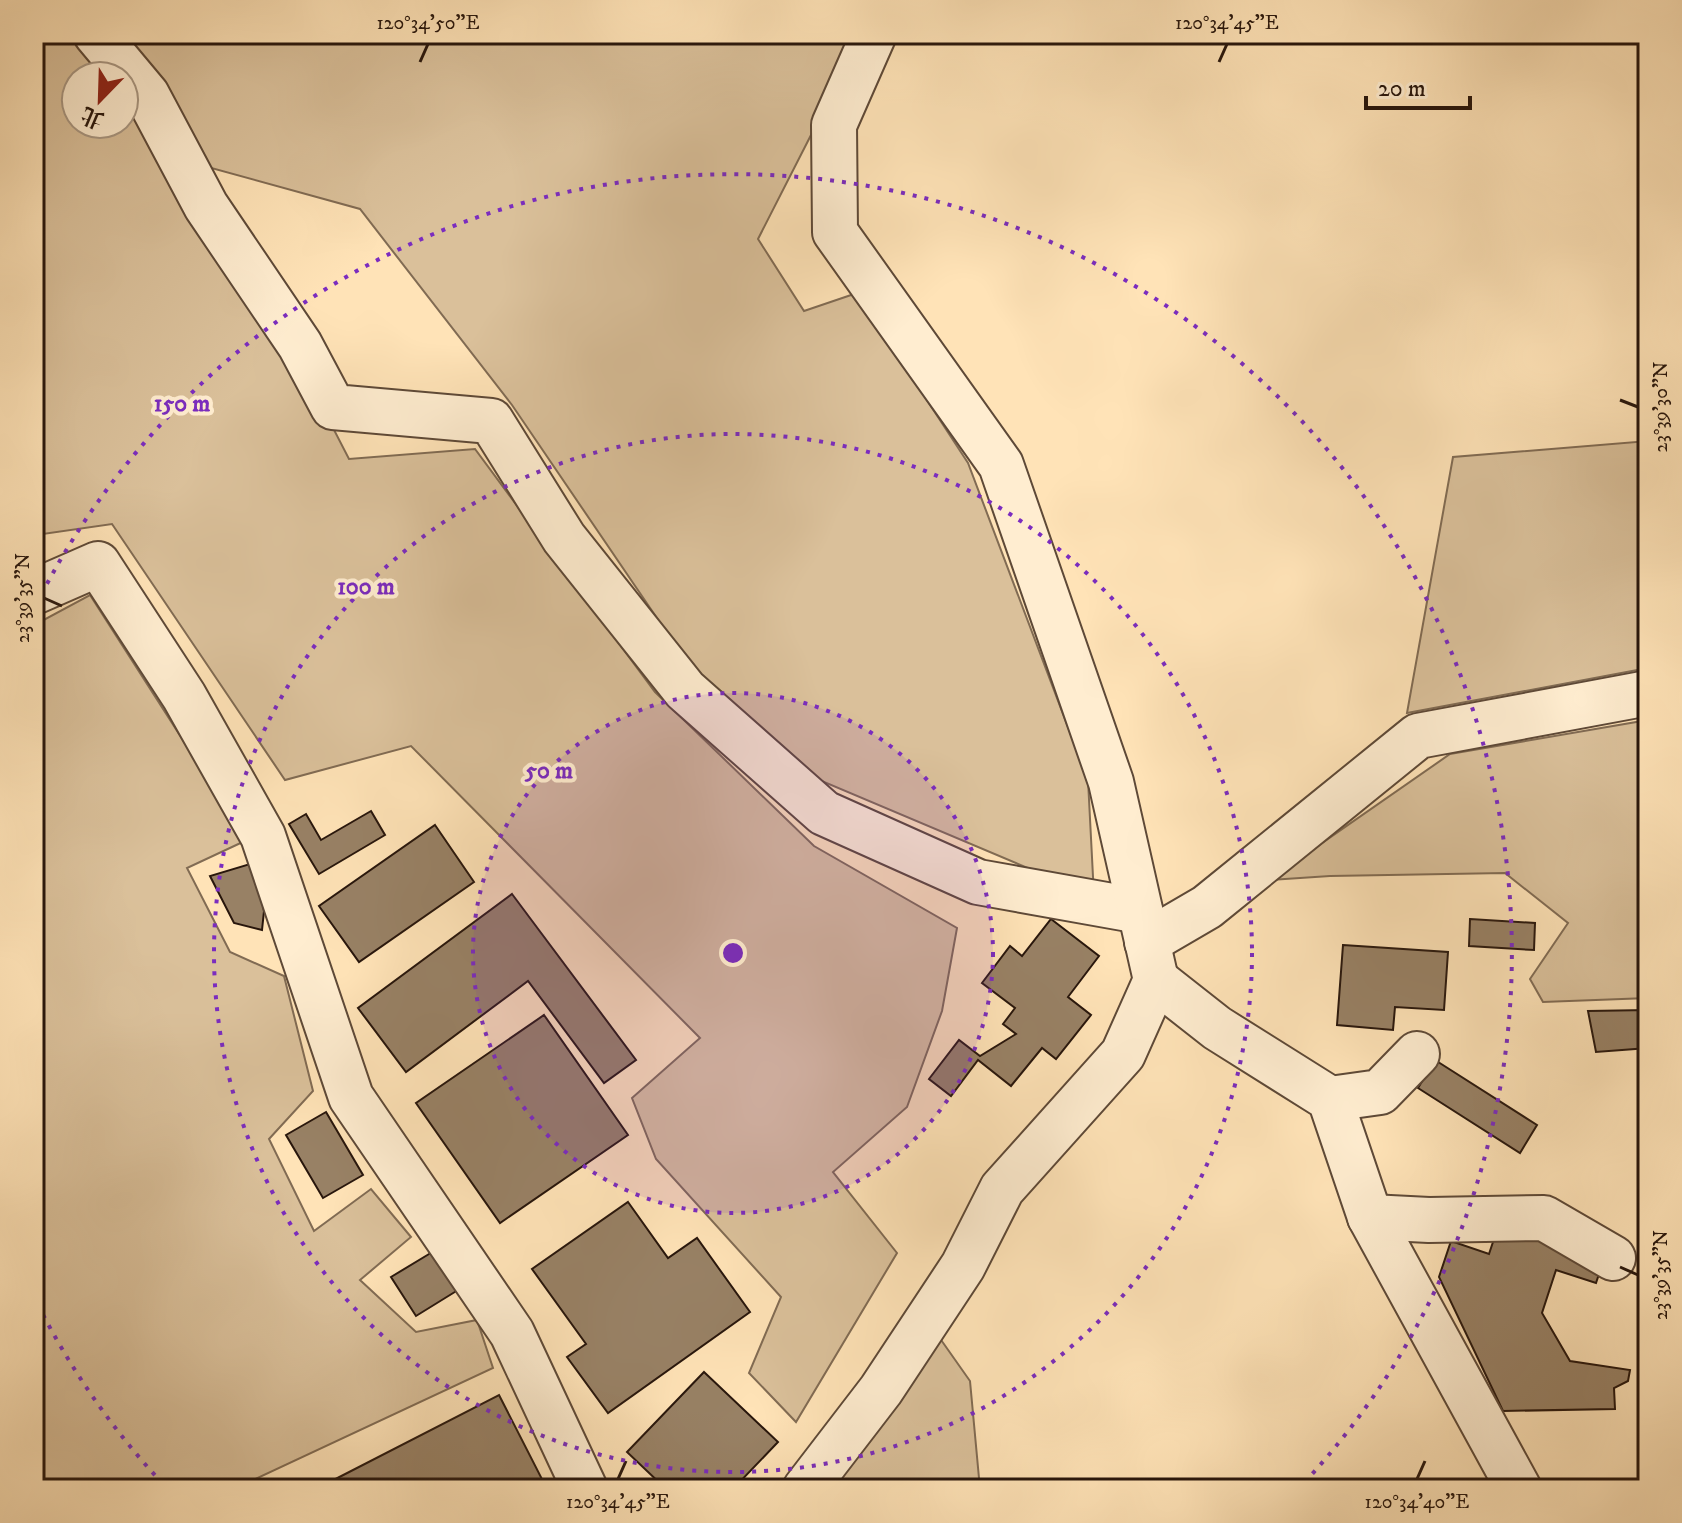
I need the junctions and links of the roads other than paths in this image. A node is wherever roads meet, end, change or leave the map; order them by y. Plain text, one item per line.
1 (96, 34) edge
2 (874, 34) edge
3 (35, 589) edge
4 (1648, 693) edge
5 (1148, 944) junction
6 (1417, 1054) dead end
7 (1330, 1099) junction
8 (1370, 1217) junction
9 (1613, 1258) dead end
10 (585, 1489) edge
11 (805, 1489) edge
12 (1519, 1489) edge

1 - 5 street
2 - 5 street
3 - 10 street
4 - 5 street
5 - 7 street
5 - 11 street
6 - 7 street
7 - 8 street
8 - 9 street
8 - 12 street

